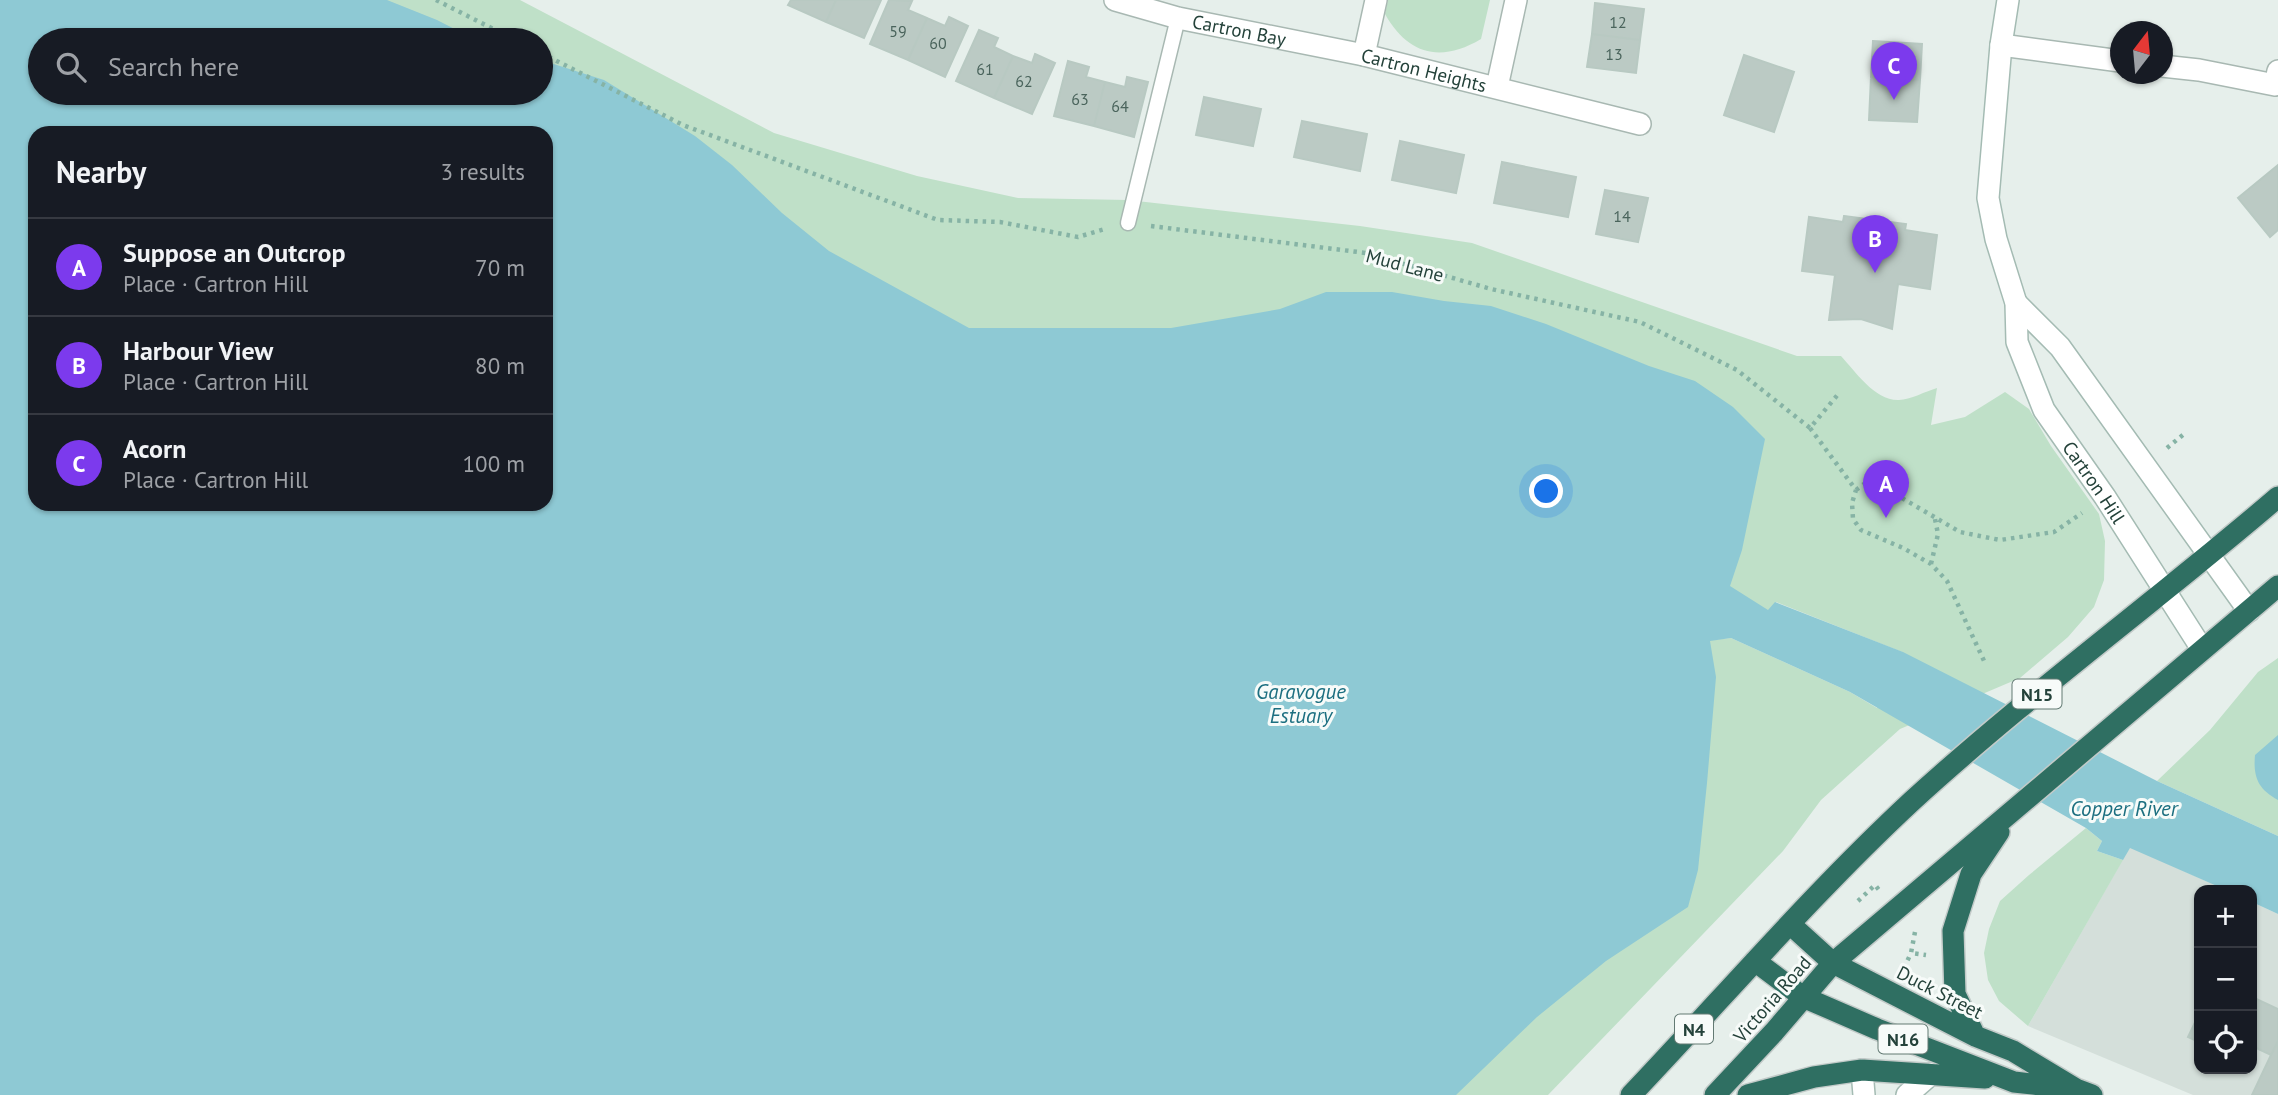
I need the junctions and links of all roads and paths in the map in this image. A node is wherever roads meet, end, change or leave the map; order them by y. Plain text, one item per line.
1 (436, 0) edge
2 (1115, 0) edge
3 (1376, 0) edge
4 (1516, 0) edge
5 (2008, 0) edge
6 (1178, 18) junction
7 (491, 28) edge
8 (2001, 45) junction
9 (1364, 55) junction
10 (553, 59) edge
11 (2110, 60) edge
12 (2173, 67) edge
13 (2277, 80) edge
14 (1497, 87) junction
15 (1640, 124) dead end
16 (1128, 223) junction
17 (2016, 303) junction
18 (1840, 392) dead end
19 (1810, 428) junction
20 (1856, 490) junction
21 (2278, 497) edge
22 (1934, 519) junction
23 (2054, 532) dead end
24 (2211, 555) junction
25 (1931, 564) junction
26 (2278, 586) edge
27 (2165, 590) junction
28 (2249, 611) junction
29 (2202, 649) junction
30 (1985, 663) dead end
31 (2015, 807) junction
32 (1790, 924) junction
33 (1755, 961) junction
34 (1833, 963) junction
35 (1803, 997) junction
36 (1975, 1036) junction
37 (1862, 1070) junction
38 (1931, 1074) junction
39 (2004, 1079) junction
40 (2084, 1092) edge
41 (1631, 1095) edge
42 (1715, 1095) edge
43 (1748, 1095) edge
44 (1864, 1095) edge
45 (1907, 1095) edge

1 - 7 path
2 - 6 main road, Cartron Bay
3 - 9 main road, Cartron Heights
4 - 14 main road, Cartron Heights
5 - 8 main road, Cartron Hill
6 - 9 main road, Cartron Bay
6 - 16 lane
8 - 11 main road
8 - 17 main road, Cartron Hill
9 - 14 main road, Cartron Heights
10 - 16 path
12 - 13 main road
14 - 15 main road, Cartron Heights
16 - 19 path, Mud Lane
17 - 24 main road, Cartron Hill
17 - 27 main road, Cartron Hill
18 - 19 path
19 - 20 path, Mud Lane
20 - 22 path
20 - 25 path
21 - 24 highway, N15
22 - 23 path
22 - 25 path
24 - 27 highway, N15
24 - 28 main road, Cartron Hill
25 - 30 path
26 - 28 highway, Victoria Road
27 - 29 main road, Cartron Hill
27 - 32 highway, N15
28 - 29 highway, Victoria Road
29 - 31 highway, Victoria Road
31 - 34 highway, Victoria Road
31 - 36 highway
32 - 33 highway, Victoria Road / N4
32 - 34 highway, Duck Street / N16
33 - 35 highway, Duck Street / N16
33 - 41 highway, Victoria Road / N4
34 - 35 highway, Victoria Road
34 - 36 highway, Duck Street / N16
35 - 39 highway, Duck Street / N16
35 - 42 highway, Victoria Road
36 - 40 highway, Duck Street / N16
37 - 38 highway
37 - 43 highway
37 - 44 main road
38 - 39 highway
38 - 45 main road
39 - 40 highway, Duck Street / N16

